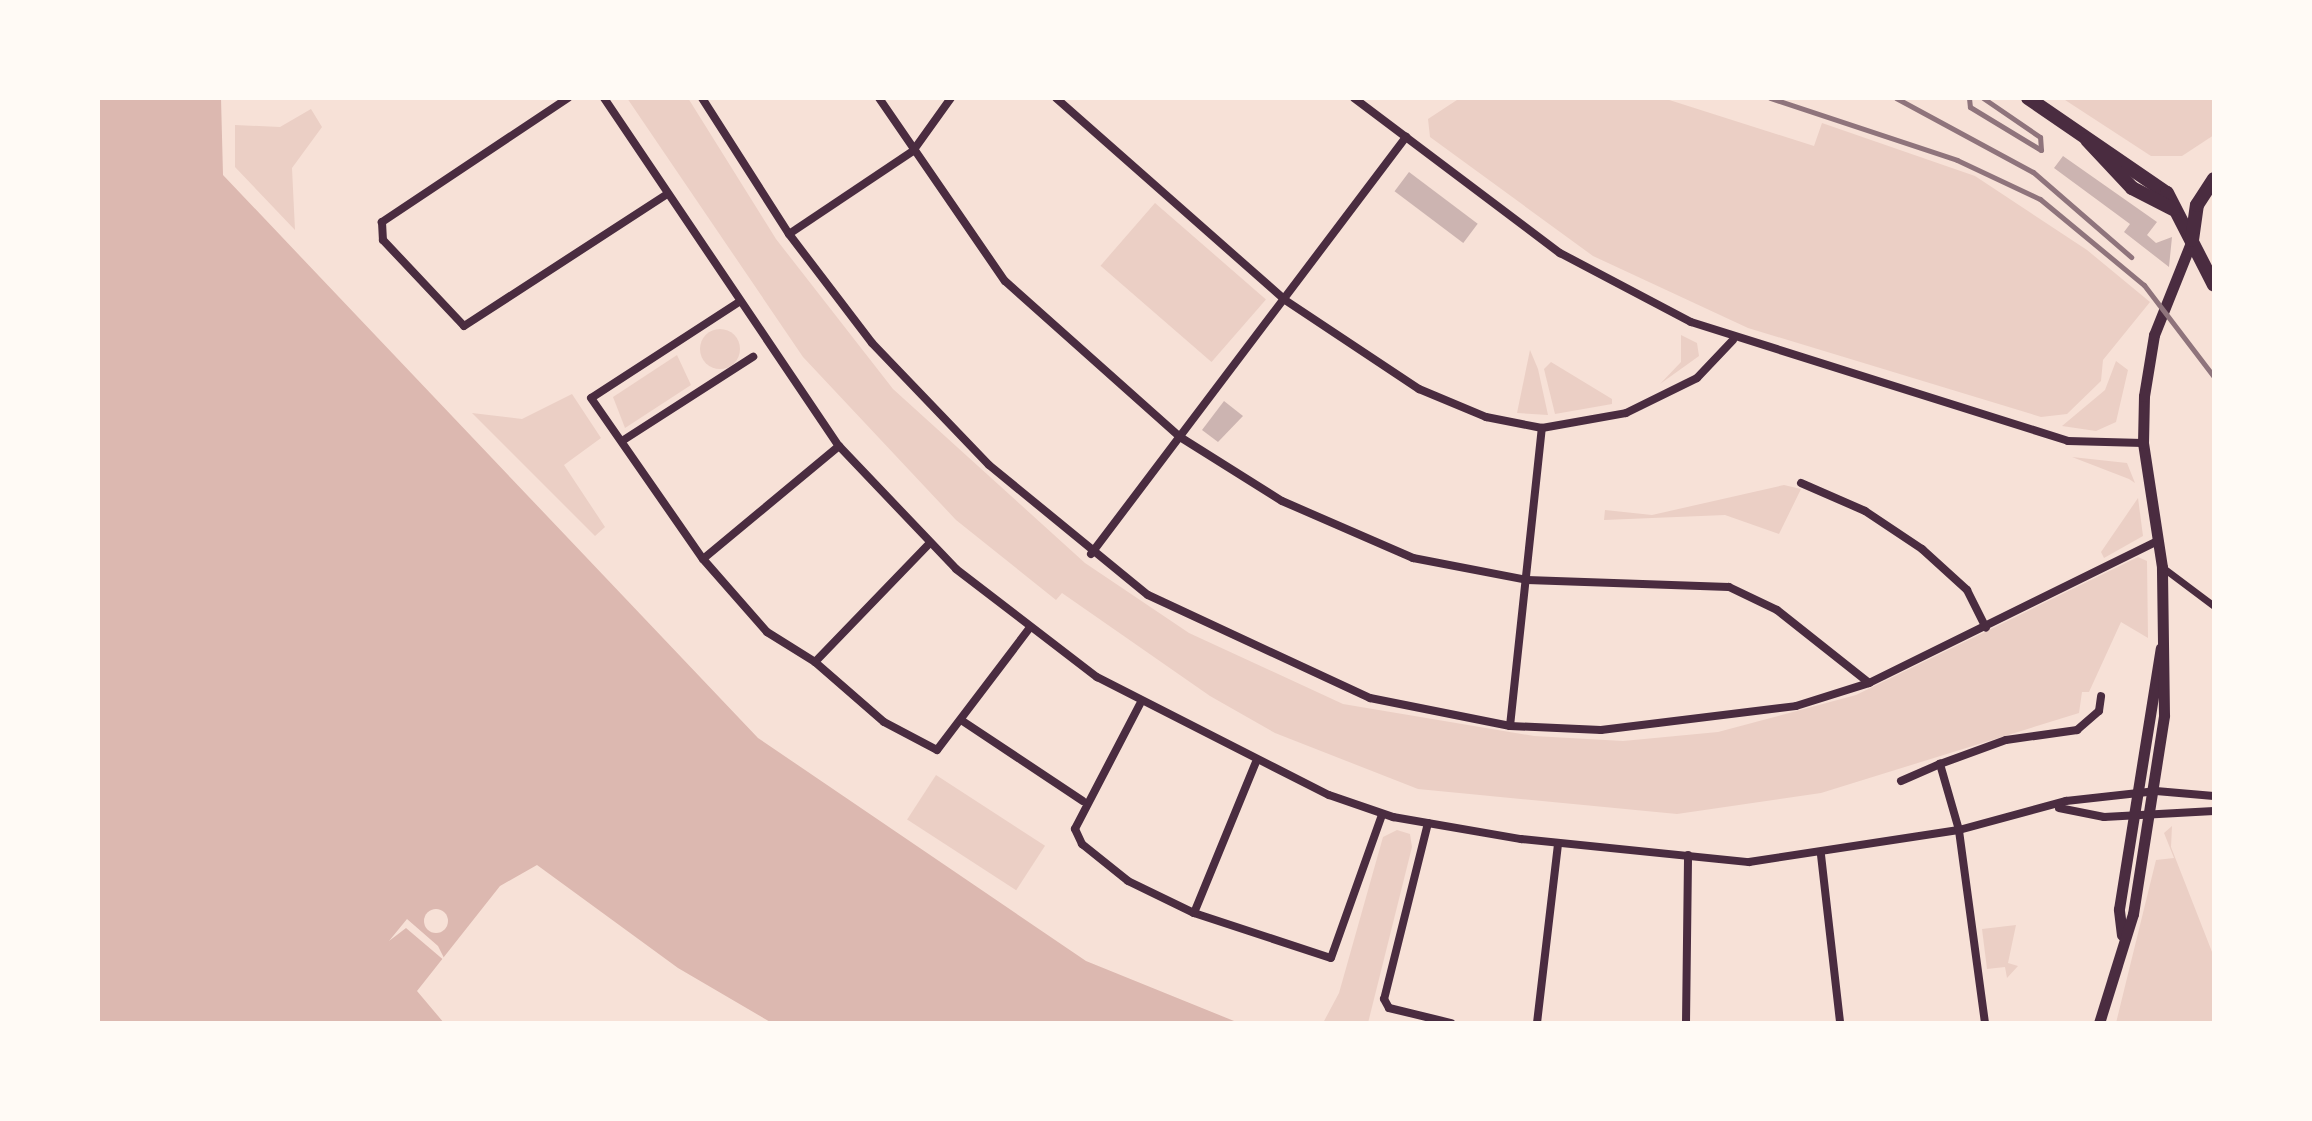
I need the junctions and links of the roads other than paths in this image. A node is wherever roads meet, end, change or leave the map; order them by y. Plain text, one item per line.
1 (568, 98) edge
2 (604, 98) edge
3 (702, 98) edge
4 (879, 98) edge
5 (951, 98) edge
6 (1056, 98) edge
7 (1354, 98) edge
8 (2028, 98) edge
9 (1406, 137) junction
10 (913, 151) junction
11 (2214, 179) edge
12 (666, 195) junction
13 (2207, 222) edge
14 (789, 234) junction
15 (2192, 240) junction
16 (2214, 285) edge
17 (1285, 300) junction
18 (739, 302) junction
19 (1733, 340) junction
20 (753, 357) dead end
21 (1542, 428) junction
22 (1180, 437) junction
23 (622, 441) junction
24 (2143, 443) junction
25 (839, 446) junction
26 (1801, 483) dead end
27 (2159, 540) junction
28 (930, 543) junction
29 (1091, 554) junction
30 (703, 559) junction
31 (2162, 567) junction
32 (1527, 580) junction
33 (2214, 606) edge
34 (1986, 628) junction
35 (1029, 629) junction
36 (2162, 643) junction
37 (815, 662) junction
38 (1869, 683) junction
39 (2101, 696) dead end
40 (1141, 702) junction
41 (961, 720) junction
42 (1510, 726) junction
43 (1256, 762) junction
44 (1940, 764) junction
45 (1901, 781) dead end
46 (2156, 791) junction
47 (2139, 795) junction
48 (2214, 796) edge
49 (1083, 801) junction
50 (2059, 808) junction
51 (2151, 811) junction
52 (2214, 811) edge
53 (1382, 815) junction
54 (2135, 817) junction
55 (1428, 823) junction
56 (1959, 830) junction
57 (1558, 845) junction
58 (1688, 855) junction
59 (1821, 855) junction
60 (1194, 913) junction
61 (2122, 937) junction
62 (1451, 1023) edge
63 (1537, 1023) edge
64 (1686, 1023) edge
65 (1840, 1023) edge
66 (1985, 1023) edge
67 (2099, 1023) edge

1 - 12 street
2 - 12 street
3 - 14 street
4 - 10 street
5 - 10 street
6 - 17 street
7 - 9 street
8 - 15 main road
9 - 17 street
9 - 19 street
10 - 14 street
10 - 22 street
11 - 13 main road
12 - 18 street
13 - 15 main road
14 - 29 street
15 - 16 main road
15 - 24 street
17 - 21 street
17 - 22 street
18 - 23 street
18 - 25 street
19 - 21 street
19 - 24 street
20 - 23 street
21 - 32 street
22 - 29 street
22 - 32 street
23 - 30 street
24 - 27 street
25 - 28 street
25 - 30 street
26 - 34 street
27 - 31 street
27 - 34 street
28 - 35 street
28 - 37 street
29 - 42 street
30 - 37 street
31 - 33 street
31 - 36 street
32 - 38 street
32 - 42 street
34 - 38 street
35 - 40 street
35 - 41 street
36 - 46 street
36 - 47 street
37 - 41 street
38 - 42 street
39 - 44 street
40 - 43 street
40 - 49 street
41 - 49 street
43 - 53 street
43 - 60 street
44 - 45 street
44 - 56 street
46 - 47 street
46 - 48 street
46 - 51 street
47 - 50 street
47 - 54 street
49 - 60 street
50 - 54 street
50 - 56 street
51 - 52 street
51 - 54 street
51 - 61 street
53 - 55 street
53 - 60 street
54 - 61 street
55 - 57 street
55 - 62 street
56 - 59 street
56 - 66 street
57 - 58 street
57 - 63 street
58 - 59 street
58 - 64 street
59 - 65 street
61 - 67 street

